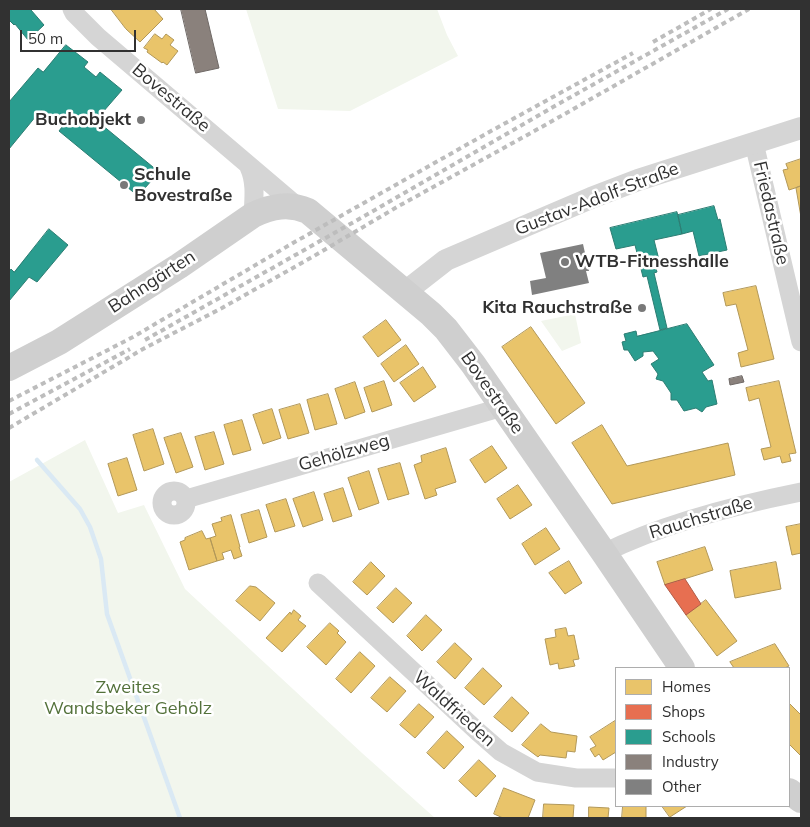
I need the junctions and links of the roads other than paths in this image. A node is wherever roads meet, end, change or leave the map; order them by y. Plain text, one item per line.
1 (72, 9) edge
2 (801, 128) edge
3 (754, 143) junction
4 (249, 166) junction
5 (298, 207) junction
6 (252, 215) junction
7 (404, 292) junction
8 (801, 342) edge
9 (9, 368) edge
10 (503, 407) junction
11 (801, 492) edge
12 (186, 499) dead end
13 (604, 553) junction
14 (318, 583) dead end
15 (681, 667) edge
16 (615, 778) edge
17 (790, 792) edge
18 (801, 800) edge

1 - 4 street, Bovestraße
2 - 3 street, Gustav-Adolf-Straße
3 - 7 street, Gustav-Adolf-Straße
3 - 8 street, Friedastraße
4 - 5 street, Bovestraße
4 - 6 street
5 - 6 main road, Bahngärten
5 - 7 main road, Bovestraße
6 - 9 main road, Bahngärten
7 - 10 main road, Bovestraße
10 - 12 street, Gehölzweg
10 - 13 main road, Bovestraße
11 - 13 street, Rauchstraße
13 - 15 main road, Bovestraße
14 - 16 street, Waldfrieden
17 - 18 main road

